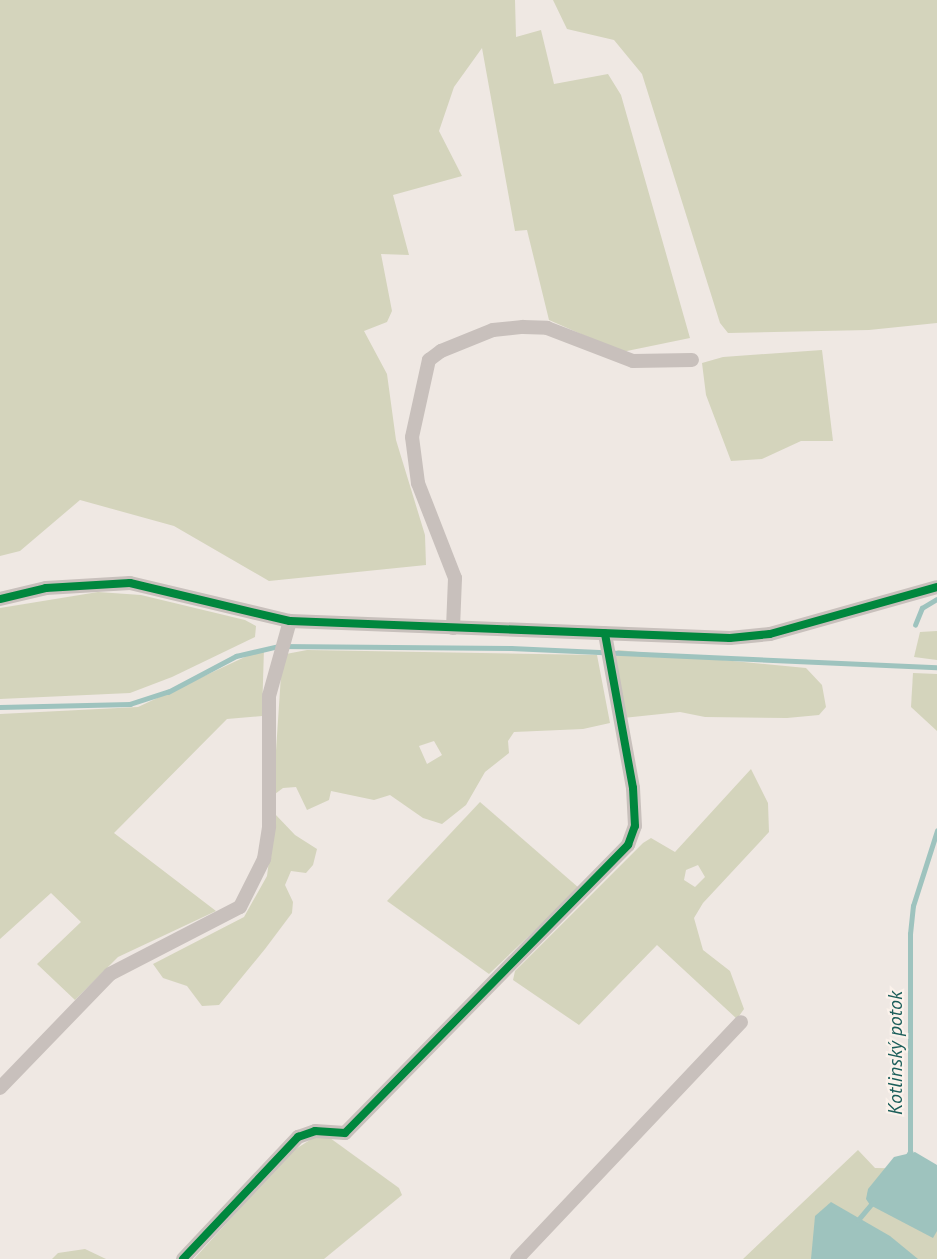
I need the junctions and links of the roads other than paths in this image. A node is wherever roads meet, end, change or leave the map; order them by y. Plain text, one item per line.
1 (692, 360) dead end
2 (937, 587) edge
3 (0, 599) edge
4 (290, 621) junction
5 (453, 628) junction
6 (605, 634) junction
7 (741, 1022) dead end
8 (0, 1088) edge
9 (183, 1259) edge
10 (517, 1259) edge

1 - 5 street
2 - 6 street
3 - 4 street
4 - 5 street
4 - 8 street
5 - 6 street
6 - 9 street
7 - 10 street

